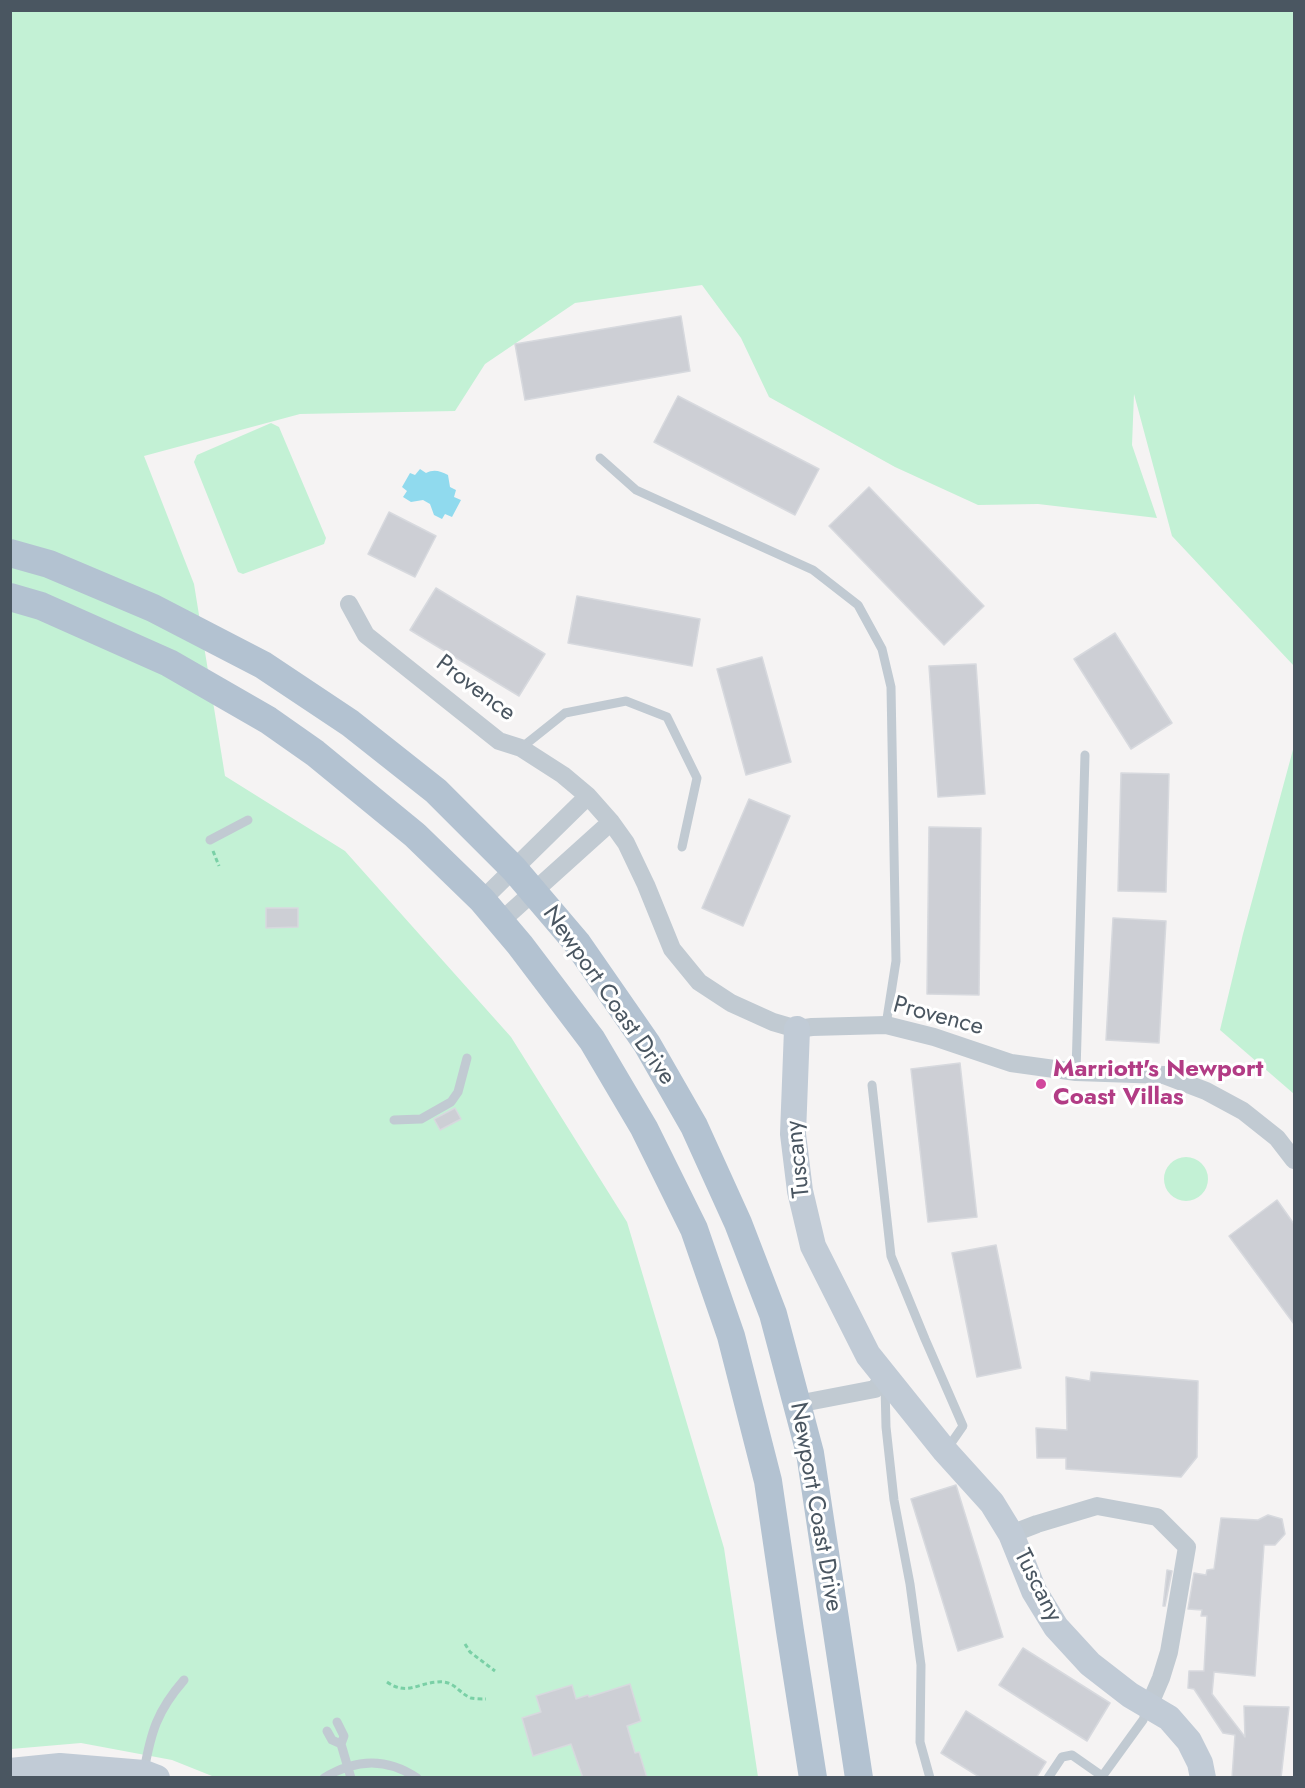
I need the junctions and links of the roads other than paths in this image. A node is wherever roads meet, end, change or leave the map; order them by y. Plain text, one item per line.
1 (600, 458) dead end
2 (10, 553) edge
3 (10, 597) edge
4 (349, 604) dead end
5 (522, 748) junction
6 (1085, 755) dead end
7 (588, 795) junction
8 (248, 820) dead end
9 (611, 822) junction
10 (210, 840) dead end
11 (682, 847) dead end
12 (514, 869) junction
13 (533, 891) junction
14 (482, 900) junction
15 (500, 922) junction
16 (886, 1025) junction
17 (797, 1029) junction
18 (467, 1058) dead end
19 (1076, 1072) junction
20 (872, 1085) dead end
21 (394, 1120) dead end
22 (1294, 1160) edge
23 (885, 1376) junction
24 (797, 1404) junction
25 (945, 1451) junction
26 (1011, 1534) junction
27 (184, 1680) dead end
28 (1149, 1706) junction
29 (337, 1722) dead end
30 (327, 1731) dead end
31 (341, 1744) junction
32 (348, 1766) junction
33 (10, 1771) edge
34 (150, 1775) edge
35 (1101, 1777) edge
36 (324, 1778) edge
37 (351, 1778) edge
38 (417, 1778) edge
39 (813, 1778) edge
40 (859, 1778) edge
41 (930, 1778) edge
42 (1048, 1778) edge
43 (1203, 1778) edge

1 - 16 lane
2 - 12 main road, Newport Coast Drive
3 - 14 main road, Newport Coast Drive
4 - 5 street, Provence
5 - 7 street, Provence
5 - 11 lane
6 - 19 lane
7 - 9 street, Provence
7 - 12 street
8 - 10 lane
9 - 13 street
9 - 17 street, Provence
12 - 13 main road, Newport Coast Drive
12 - 14 street
13 - 15 street
13 - 24 main road, Newport Coast Drive
14 - 15 main road, Newport Coast Drive
15 - 39 main road, Newport Coast Drive
16 - 17 street, Provence
16 - 19 street, Provence
17 - 23 street, Tuscany
18 - 21 lane
19 - 22 street, Provence
20 - 25 lane
23 - 24 street
23 - 25 street, Tuscany
23 - 41 lane
24 - 40 main road, Newport Coast Drive
25 - 26 street, Tuscany
26 - 28 street, Tuscany
26 - 28 street
27 - 34 lane
28 - 35 lane
28 - 43 street, Tuscany
29 - 31 lane
30 - 31 lane
31 - 32 lane
32 - 36 lane
32 - 37 lane
32 - 38 lane
33 - 34 street
35 - 42 lane

